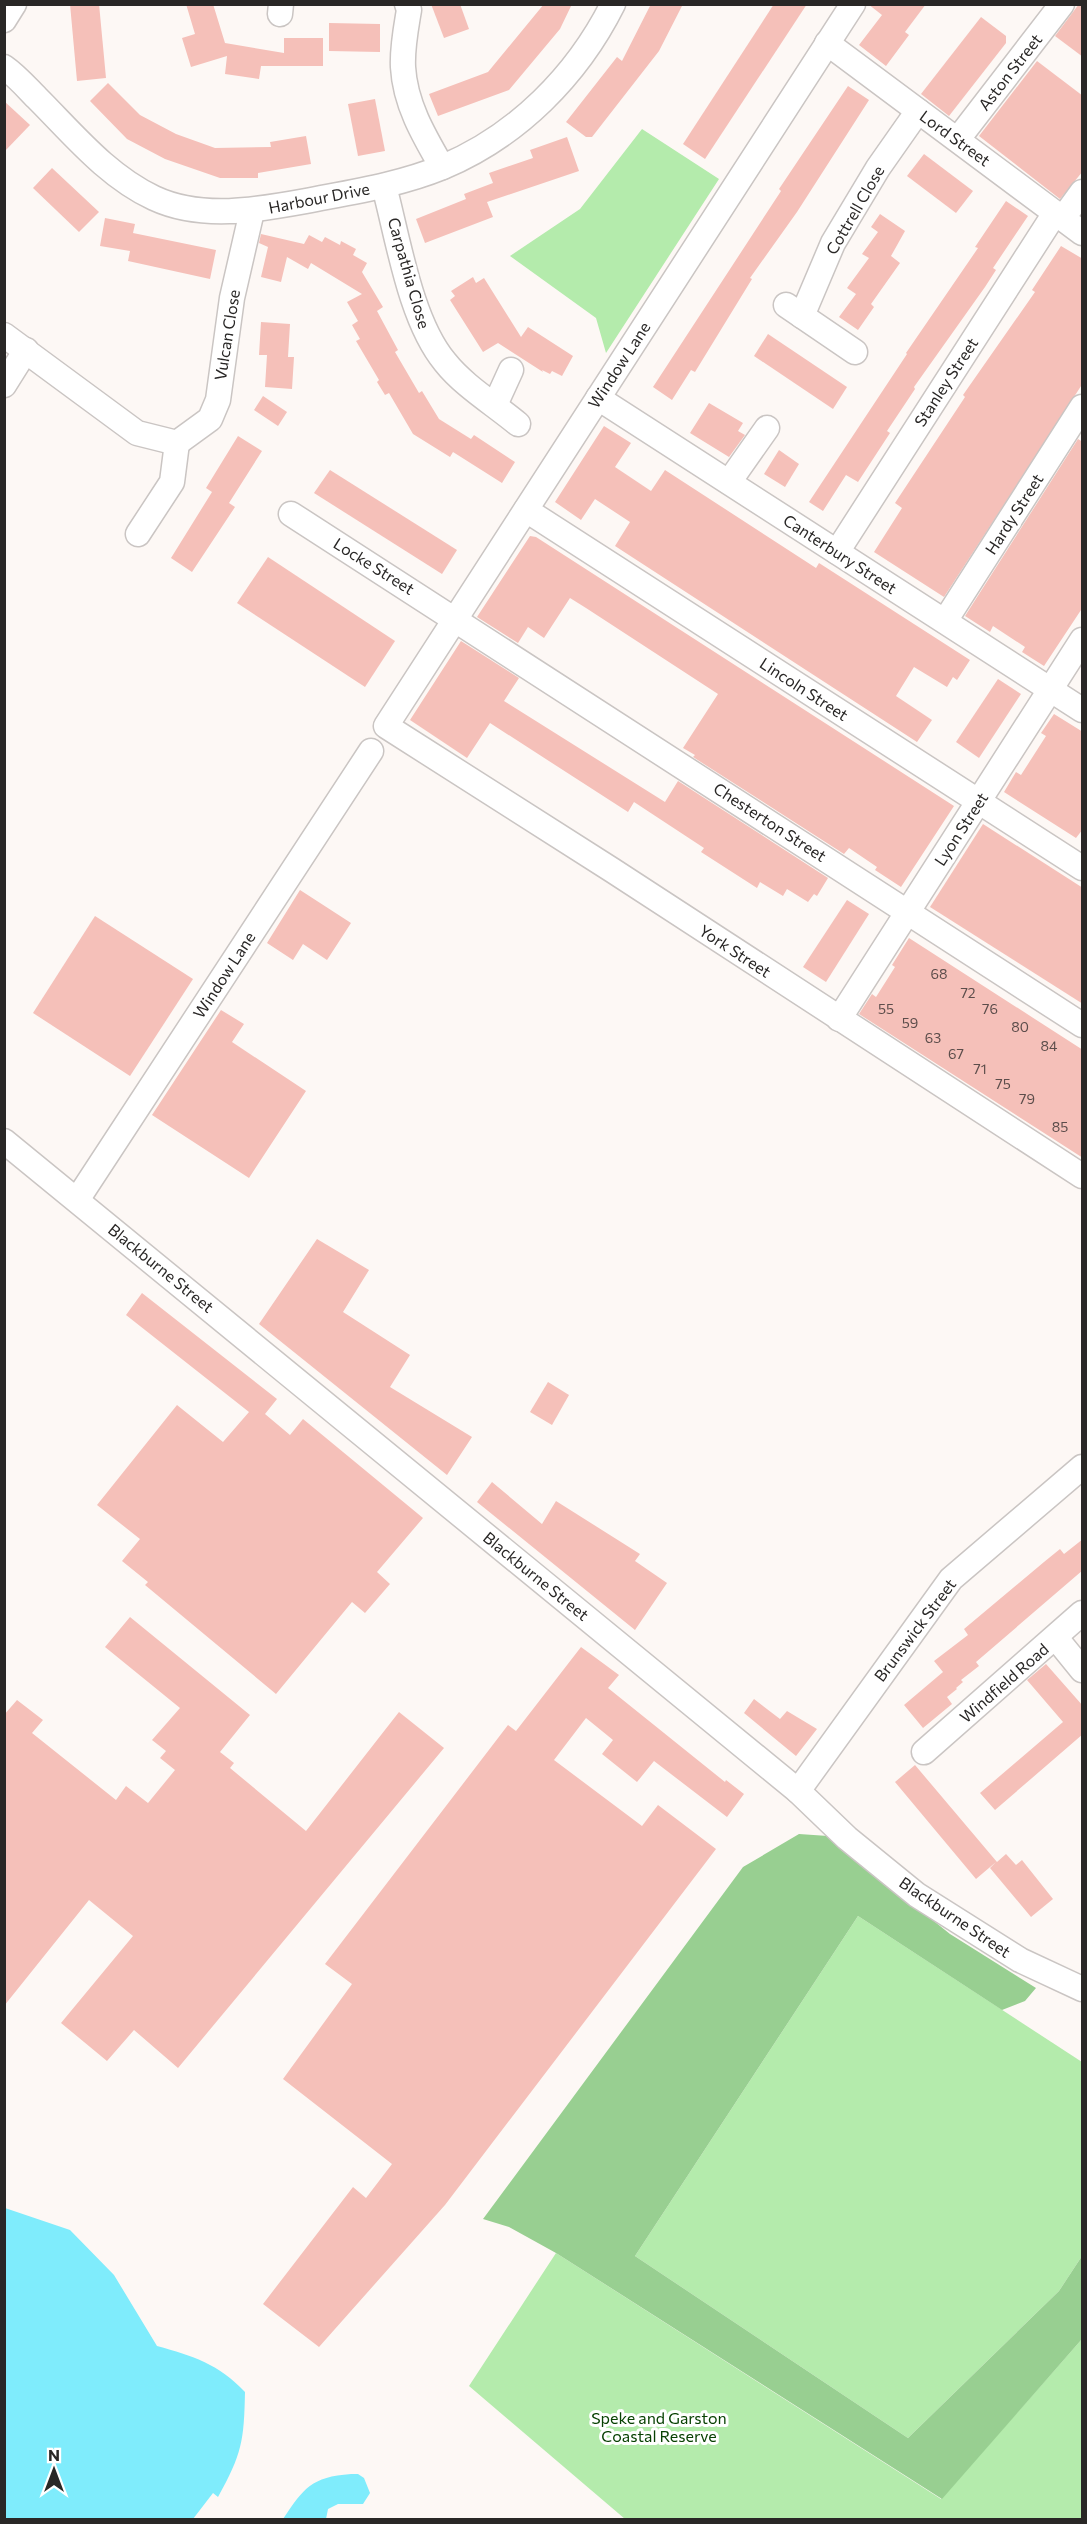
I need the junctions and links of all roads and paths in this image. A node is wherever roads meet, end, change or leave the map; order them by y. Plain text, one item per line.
1 (14, 4) edge
2 (407, 4) edge
3 (613, 4) edge
4 (853, 4) edge
5 (1062, 4) edge
6 (5, 19) edge
7 (827, 43) junction
8 (4, 67) edge
9 (918, 111) junction
10 (958, 139) junction
11 (442, 167) junction
12 (384, 186) junction
13 (1083, 192) edge
14 (252, 211) junction
15 (1059, 215) junction
16 (1083, 233) edge
17 (4, 335) edge
18 (26, 350) junction
19 (855, 352) dead end
20 (511, 370) dead end
21 (4, 385) edge
22 (598, 398) junction
23 (495, 405) junction
24 (1083, 408) edge
25 (518, 424) dead end
26 (767, 428) dead end
27 (177, 442) junction
28 (729, 482) junction
29 (526, 510) junction
30 (291, 513) dead end
31 (138, 534) dead end
32 (837, 552) junction
33 (457, 619) junction
34 (945, 621) junction
35 (1083, 640) edge
36 (1051, 689) junction
37 (1083, 710) edge
38 (386, 726) joint
39 (371, 751) dead end
40 (979, 801) junction
41 (1083, 868) edge
42 (908, 911) junction
43 (839, 1019) junction
44 (1083, 1025) edge
45 (4, 1141) edge
46 (1083, 1176) edge
47 (77, 1200) junction
48 (1083, 1467) edge
49 (1083, 1613) edge
50 (1056, 1638) junction
51 (1083, 1670) edge
52 (924, 1752) dead end
53 (798, 1791) junction
54 (1083, 1989) edge

1 - 6 street
2 - 11 street
3 - 11 street, Harbour Drive
4 - 7 street, Window Lane
5 - 10 street, Aston Street
7 - 9 street, Lord Street
7 - 22 street, Window Lane
8 - 14 street, Harbour Drive
9 - 10 street, Lord Street
9 - 19 street, Cottrell Close
10 - 15 street, Lord Street
11 - 12 street, Harbour Drive
12 - 14 street, Harbour Drive
12 - 23 street, Carpathia Close
13 - 15 street, Stanley Street
14 - 27 street, Vulcan Close
15 - 16 street, Lord Street
15 - 32 street, Stanley Street
17 - 18 street
18 - 21 street
18 - 27 street
20 - 23 street
22 - 28 street, Canterbury Street
22 - 29 street, Window Lane
23 - 25 street, Carpathia Close
24 - 34 street, Hardy Street
26 - 28 street
27 - 31 street
28 - 32 street, Canterbury Street
29 - 33 street, Window Lane
29 - 40 street, Lincoln Street
30 - 33 street, Locke Street
32 - 34 street, Canterbury Street
33 - 38 street, Window Lane
33 - 42 street, Chesterton Street
34 - 36 street, Canterbury Street
35 - 36 street, Lyon Street
36 - 37 street, Canterbury Street
36 - 40 street, Lyon Street
38 - 43 street, York Street
39 - 47 street, Window Lane
40 - 41 street, Lincoln Street
40 - 42 street, Lyon Street
42 - 43 street, Lyon Street
42 - 44 street, Chesterton Street
43 - 46 street, York Street
45 - 47 street, Blackburne Street
47 - 53 street, Blackburne Street
48 - 53 street, Brunswick Street
49 - 50 street, Windfield Road
50 - 51 street
50 - 52 street, Windfield Road
53 - 54 street, Blackburne Street

